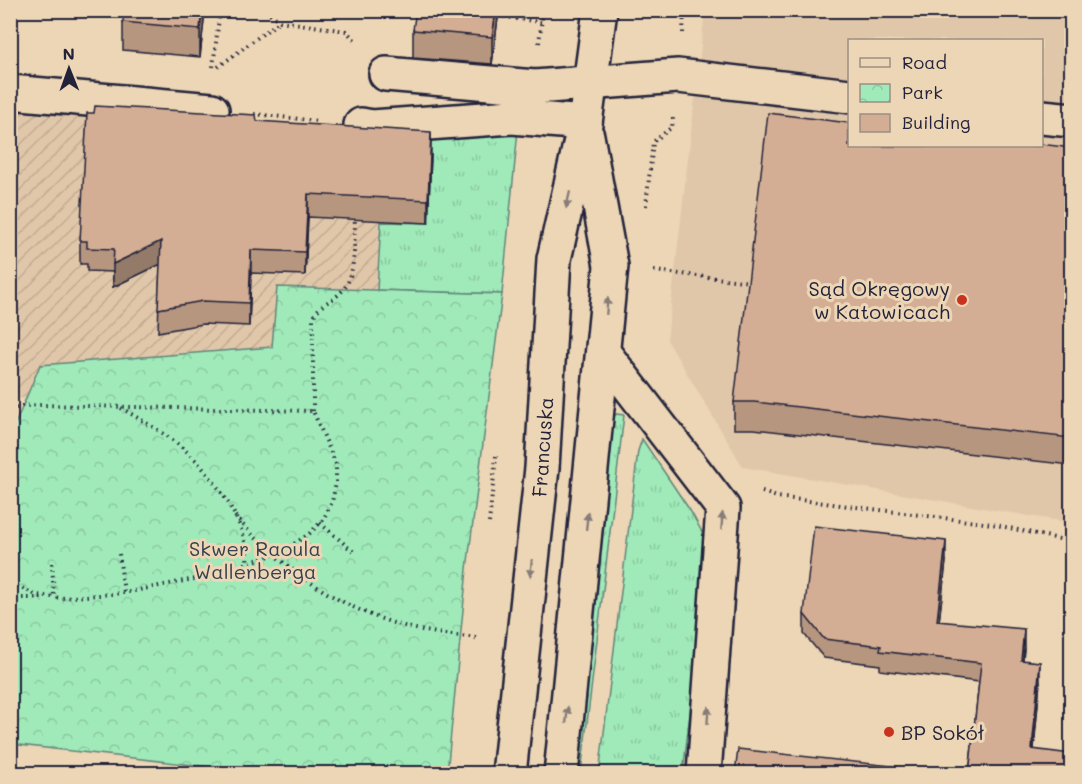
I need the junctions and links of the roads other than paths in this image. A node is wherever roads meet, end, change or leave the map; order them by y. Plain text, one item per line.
1 (600, 10) edge
2 (386, 74) road end
3 (591, 82) junction
4 (10, 92) edge
5 (848, 96) edge
6 (212, 110) edge
7 (1043, 117) edge
8 (1071, 120) edge
9 (585, 123) junction
10 (360, 125) edge
11 (603, 352) junction
12 (509, 774) edge
13 (561, 774) edge
14 (704, 774) edge

1 - 3 street, Francuska
2 - 3 street
3 - 5 street
3 - 9 street, Francuska
4 - 6 street
7 - 8 street
9 - 10 street
11 -> 9 street, Francuska
9 -> 12 street, Francuska
13 -> 11 street, Francuska
14 -> 11 street

